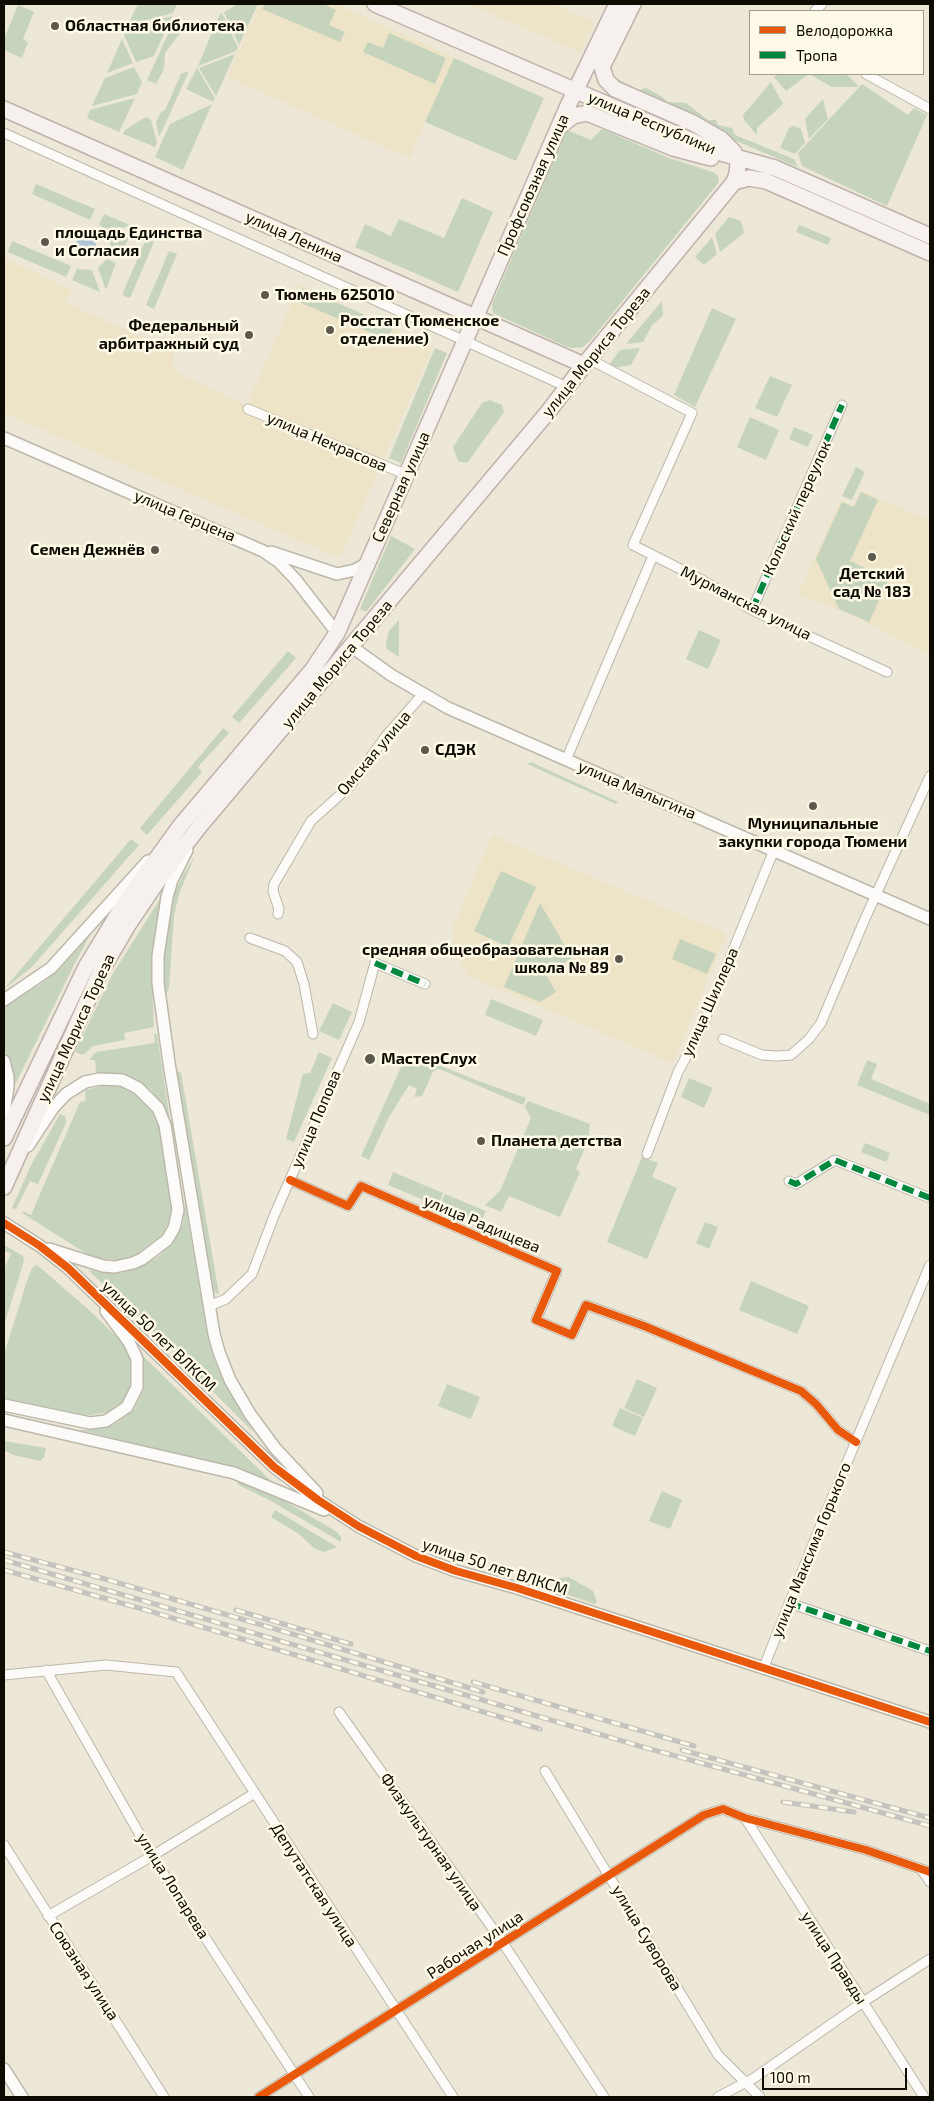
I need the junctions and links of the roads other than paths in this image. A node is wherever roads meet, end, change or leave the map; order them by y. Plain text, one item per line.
1 (375, 4) edge
2 (618, 4) edge
3 (633, 4) edge
4 (868, 75) edge
5 (575, 90) junction
6 (4, 109) edge
7 (930, 109) edge
8 (558, 128) junction
9 (4, 133) edge
10 (736, 158) junction
11 (734, 182) junction
12 (930, 236) edge
13 (930, 253) edge
14 (474, 316) junction
15 (464, 340) junction
16 (587, 362) junction
17 (567, 387) junction
18 (842, 405) dead end
19 (248, 409) dead end
20 (4, 438) edge
21 (407, 475) junction
22 (255, 547) junction
23 (653, 556) junction
24 (366, 564) junction
25 (752, 610) junction
26 (337, 633) junction
27 (352, 647) junction
28 (886, 672) dead end
29 (423, 694) junction
30 (566, 760) junction
31 (929, 781) edge
32 (181, 825) junction
33 (199, 827) junction
34 (774, 850) junction
35 (876, 894) junction
36 (278, 914) dead end
37 (930, 919) edge
38 (250, 938) dead end
39 (426, 984) dead end
40 (4, 1000) edge
41 (313, 1034) dead end
42 (723, 1039) dead end
43 (4, 1061) edge
44 (4, 1112) edge
45 (4, 1138) edge
46 (647, 1154) dead end
47 (12, 1170) edge
48 (290, 1180) junction
49 (789, 1181) dead end
50 (930, 1198) edge
51 (4, 1223) edge
52 (40, 1246) junction
53 (930, 1265) edge
54 (88, 1286) junction
55 (210, 1306) junction
56 (4, 1405) edge
57 (4, 1420) edge
58 (856, 1442) junction
59 (336, 1512) junction
60 (348, 1520) junction
61 (789, 1603) junction
62 (930, 1651) edge
63 (763, 1669) junction
64 (46, 1670) junction
65 (4, 1675) edge
66 (339, 1712) dead end
67 (930, 1722) edge
68 (545, 1770) dead end
69 (255, 1793) junction
70 (745, 1818) junction
71 (4, 1845) edge
72 (152, 1856) junction
73 (926, 1870) edge
74 (609, 1875) junction
75 (930, 1882) edge
76 (48, 1916) junction
77 (503, 1943) junction
78 (930, 1959) edge
79 (863, 2002) junction
80 (396, 2011) junction
81 (4, 2069) edge
82 (295, 2075) junction
83 (746, 2082) junction
84 (22, 2097) edge
85 (164, 2097) edge
86 (259, 2097) edge
87 (309, 2097) edge
88 (453, 2097) edge
89 (604, 2097) edge
90 (718, 2097) edge
91 (760, 2097) edge
92 (924, 2097) edge

1 - 5 main road, улица Республики
2 - 5 main road, Профсоюзная улица
3 - 10 main road
4 - 7 street
5 - 8 main road, Профсоюзная улица
5 - 10 main road, улица Республики
6 - 14 main road, улица Ленина
8 - 10 main road
8 - 14 main road, Профсоюзная улица
9 - 15 street, улица Ленина
10 - 11 main road
10 - 12 main road, улица Республики
11 - 13 main road
11 - 16 main road, улица Мориса Тореза
14 - 15 main road, Профсоюзная улица
14 - 16 main road, улица Ленина
15 - 17 street, улица Ленина
15 - 21 main road, Северная улица
16 - 17 main road, улица Мориса Тореза
16 - 23 street, Мурманская улица
17 - 27 main road, улица Мориса Тореза
18 - 25 street, Кольский переулок
19 - 21 street, улица Некрасова
20 - 22 street, улица Герцена
21 - 24 main road, Северная улица
22 - 24 street
22 - 26 street, улица Герцена
23 - 25 street, Мурманская улица
23 - 30 street
24 - 26 main road, Северная улица
25 - 28 street, Мурманская улица
26 - 27 main road
26 - 32 main road, улица Мориса Тореза
27 - 29 street, улица Малыгина
27 - 33 main road, улица Мориса Тореза
29 - 30 street, улица Малыгина
29 - 36 street, Омская улица
30 - 34 street, улица Малыгина
31 - 35 street
32 - 40 street
32 - 45 main road, улица Мориса Тореза
33 - 47 main road, улица Мориса Тореза
33 - 55 street
34 - 35 street, улица Малыгина
34 - 46 street, улица Шиллера
35 - 37 street, улица Малыгина
35 - 42 street
38 - 41 street
39 - 48 street, улица Попова
43 - 44 street
47 - 52 street
48 - 55 street, улица Попова
48 - 58 street, улица Радищева
49 - 50 street
51 - 52 street, улица 50 лет ВЛКСМ
52 - 54 street, улица 50 лет ВЛКСМ
53 - 58 street, улица Максима Горького
54 - 56 street
54 - 59 street, улица 50 лет ВЛКСМ
55 - 59 street
57 - 60 street
58 - 61 street, улица Максима Горького
59 - 60 street, улица 50 лет ВЛКСМ
60 - 63 street, улица 50 лет ВЛКСМ
61 - 62 street
61 - 63 street, улица Максима Горького
63 - 67 street, улица 50 лет ВЛКСМ
64 - 65 street
64 - 69 street, Депутатская улица
64 - 72 street, улица Лопарева
66 - 77 street, Физкультурная улица
68 - 74 street, улица Суворова
69 - 72 street
69 - 80 street, Депутатская улица
70 - 73 street
70 - 74 street, Рабочая улица
70 - 79 street, улица Правды
71 - 76 street, Союзная улица
72 - 76 street
72 - 82 street, улица Лопарева
73 - 75 street
74 - 77 street, Рабочая улица
74 - 83 street, улица Суворова
76 - 85 street, Союзная улица
77 - 80 street, Рабочая улица
77 - 89 street, Физкультурная улица
78 - 79 street
79 - 83 street
79 - 92 street, улица Правды
80 - 82 street, Рабочая улица
80 - 88 street, Депутатская улица
81 - 84 street
82 - 86 street, Рабочая улица
82 - 87 street, улица Лопарева
83 - 90 street
83 - 91 street, улица Суворова

